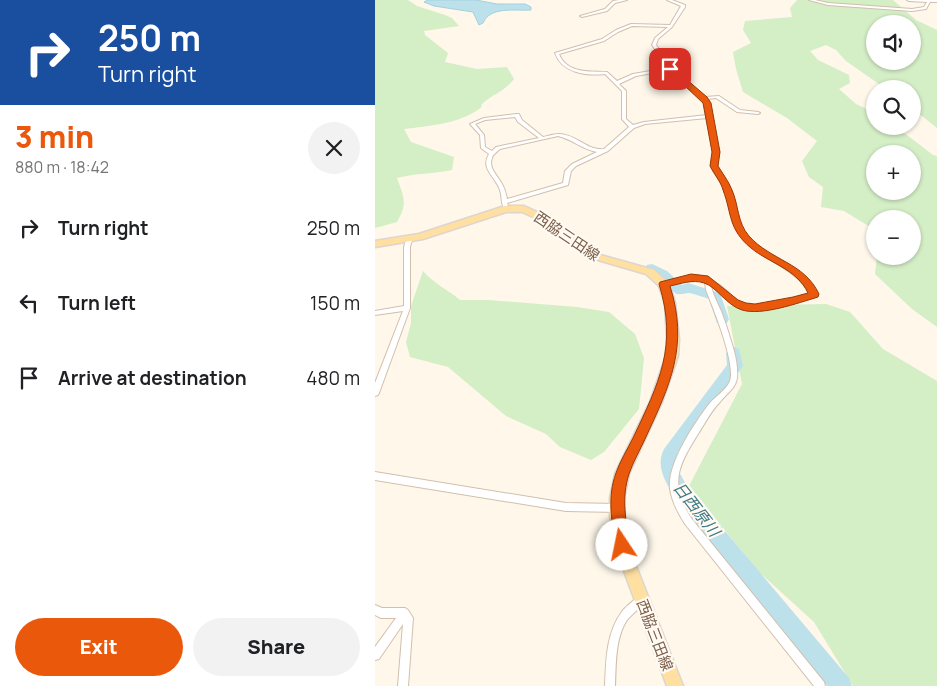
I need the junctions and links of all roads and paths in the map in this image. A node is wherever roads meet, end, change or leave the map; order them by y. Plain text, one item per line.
1 (625, 0) edge
2 (671, 0) edge
3 (811, 0) edge
4 (909, 0) edge
5 (929, 1) junction
6 (937, 1) edge
7 (582, 16) dead end
8 (671, 26) junction
9 (670, 69) junction
10 (617, 83) junction
11 (704, 98) junction
12 (758, 113) dead end
13 (709, 116) junction
14 (632, 127) junction
15 (542, 138) junction
16 (604, 151) junction
17 (492, 153) junction
18 (505, 206) junction
19 (409, 240) junction
20 (375, 244) edge
21 (708, 280) junction
22 (664, 284) junction
23 (407, 308) junction
24 (375, 313) edge
25 (375, 393) edge
26 (375, 476) edge
27 (617, 508) junction
28 (641, 600) junction
29 (375, 610) edge
30 (405, 613) junction
31 (375, 655) edge
32 (403, 686) edge
33 (610, 686) edge
34 (675, 686) edge
35 (820, 686) edge

1 - 7 street
2 - 8 street
3 - 5 street
4 - 5 street
5 - 6 street
8 - 9 street
8 - 10 street
9 - 10 street
9 - 11 street
10 - 14 street
11 - 12 street
11 - 13 street
13 - 14 street
13 - 21 street
14 - 16 street
15 - 16 street
15 - 17 street
15 - 17 street
16 - 18 street
17 - 18 street
18 - 19 main road, 西脇三田線
18 - 22 main road, 西脇三田線
19 - 20 main road, 西脇三田線
19 - 23 street
21 - 22 street
21 - 35 street
22 - 27 main road, 西脇三田線
23 - 24 street
23 - 25 street
26 - 27 street
27 - 28 main road, 西脇三田線
28 - 33 street
28 - 34 main road, 西脇三田線
29 - 30 street
30 - 31 street
30 - 32 street

